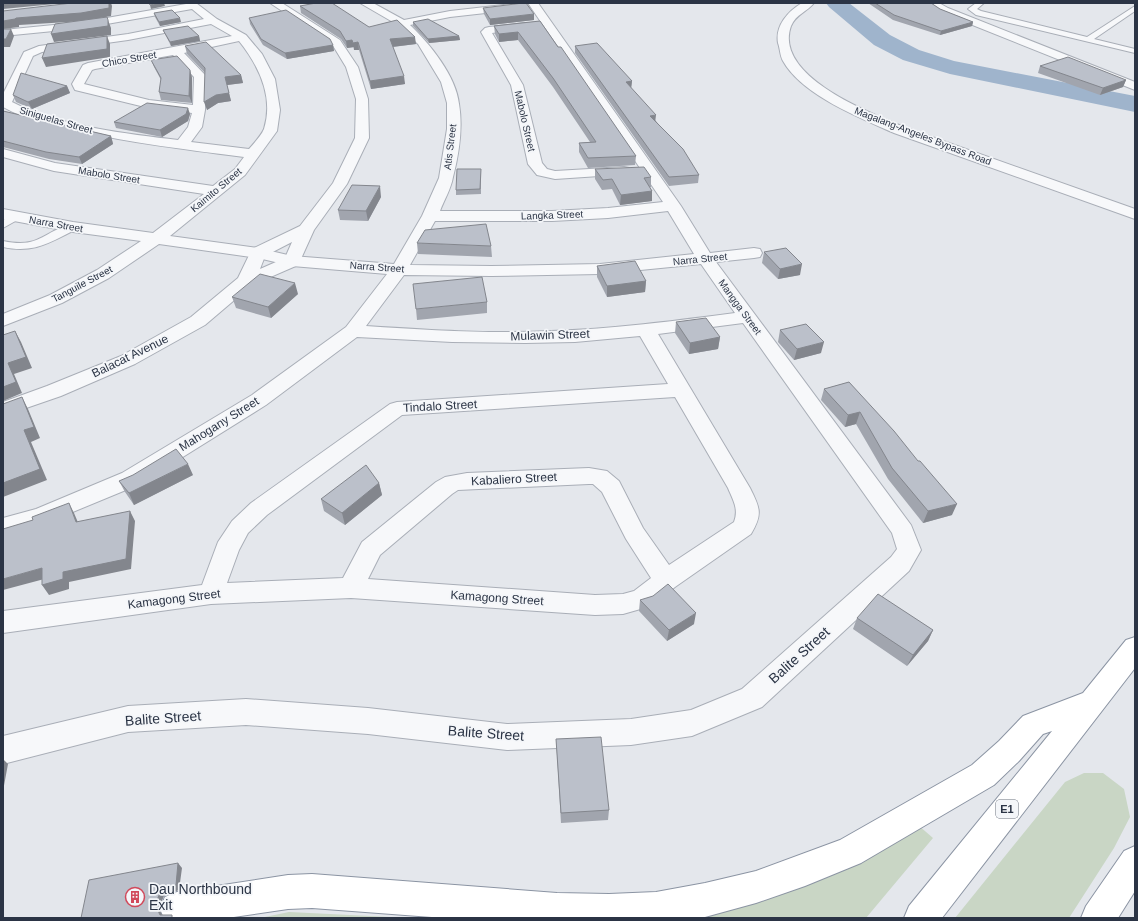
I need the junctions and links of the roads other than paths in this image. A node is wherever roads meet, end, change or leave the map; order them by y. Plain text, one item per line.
1 (276, 3) edge
2 (365, 3) edge
3 (809, 3) edge
4 (932, 3) edge
5 (980, 3) edge
6 (192, 4) edge
7 (533, 4) edge
8 (1135, 8) edge
9 (213, 21) junction
10 (402, 23) junction
11 (546, 24) junction
12 (3, 33) edge
13 (242, 37) junction
14 (1087, 40) junction
15 (176, 51) junction
16 (1135, 51) edge
17 (1135, 86) edge
18 (198, 110) junction
19 (182, 145) junction
20 (3, 153) edge
21 (253, 154) junction
22 (647, 170) junction
23 (217, 191) junction
24 (673, 206) junction
25 (1135, 214) edge
26 (430, 216) junction
27 (7, 219) edge
28 (73, 227) junction
29 (306, 229) junction
30 (156, 239) junction
31 (3, 244) edge
32 (258, 253) junction
33 (754, 253) dead end
34 (706, 258) junction
35 (292, 261) junction
36 (399, 270) junction
37 (246, 281) junction
38 (747, 317) junction
39 (3, 320) edge
40 (646, 330) junction
41 (353, 331) junction
42 (681, 390) junction
43 (3, 409) edge
44 (3, 527) edge
45 (909, 550) joint
46 (666, 580) junction
47 (351, 588) junction
48 (211, 594) junction
49 (3, 622) edge
50 (1135, 648) edge
51 (1094, 701) junction
52 (3, 750) edge
53 (1135, 862) edge
54 (177, 909) dead end
55 (921, 918) edge
56 (1098, 918) edge

1 - 29 street
2 - 10 street, Atis Street
3 - 25 street, Magalang-Angeles Bypass Road
4 - 17 street
5 - 14 lane
6 - 9 street, Kaimito Street
6 - 12 street
7 - 10 street
7 - 11 street, Mangga Street
8 - 14 lane
9 - 13 street, Kaimito Street
9 - 19 street, Siniguelas Street
10 - 26 street, Atis Street
11 - 22 street, Mangga Street
11 - 22 street, Mabolo Street
13 - 15 street, Chico Street
13 - 21 street, Kaimito Street
14 - 16 lane
15 - 18 street
15 - 18 street, Chico Street
18 - 19 street
19 - 21 street, Siniguelas Street
20 - 23 street, Mabolo Street
21 - 23 street, Kaimito Street
22 - 24 street, Mangga Street
23 - 30 street, Kaimito Street
24 - 26 street, Langka Street
24 - 34 street, Mangga Street
26 - 36 street, Atis Street
27 - 28 street, Narra Street
28 - 30 street, Narra Street
28 - 31 lane
29 - 32 street
29 - 35 street
30 - 32 street, Narra Street
30 - 39 street, Tanguile Street
32 - 35 street, Narra Street
32 - 37 street, Balacat Avenue
33 - 34 street, Narra Street
34 - 36 street, Narra Street
34 - 38 street, Mangga Street
35 - 36 street, Narra Street
35 - 37 street, Balacat Avenue
36 - 41 street, Mahogany Street
37 - 43 street, Balacat Avenue
38 - 40 street, Mulawin Street
38 - 45 street, Mangga Street
40 - 41 street, Mulawin Street
40 - 42 street, Kamagong Street
41 - 44 street, Mahogany Street
42 - 46 street, Kamagong Street
42 - 48 street, Tindalo Street
45 - 52 street, Balite Street
46 - 47 street, Kamagong Street
46 - 47 street, Kabaliero Street
47 - 48 street, Kamagong Street
48 - 49 street, Kamagong Street
50 - 51 highway, E1
51 - 54 highway
51 - 55 highway, E1
53 - 56 highway

